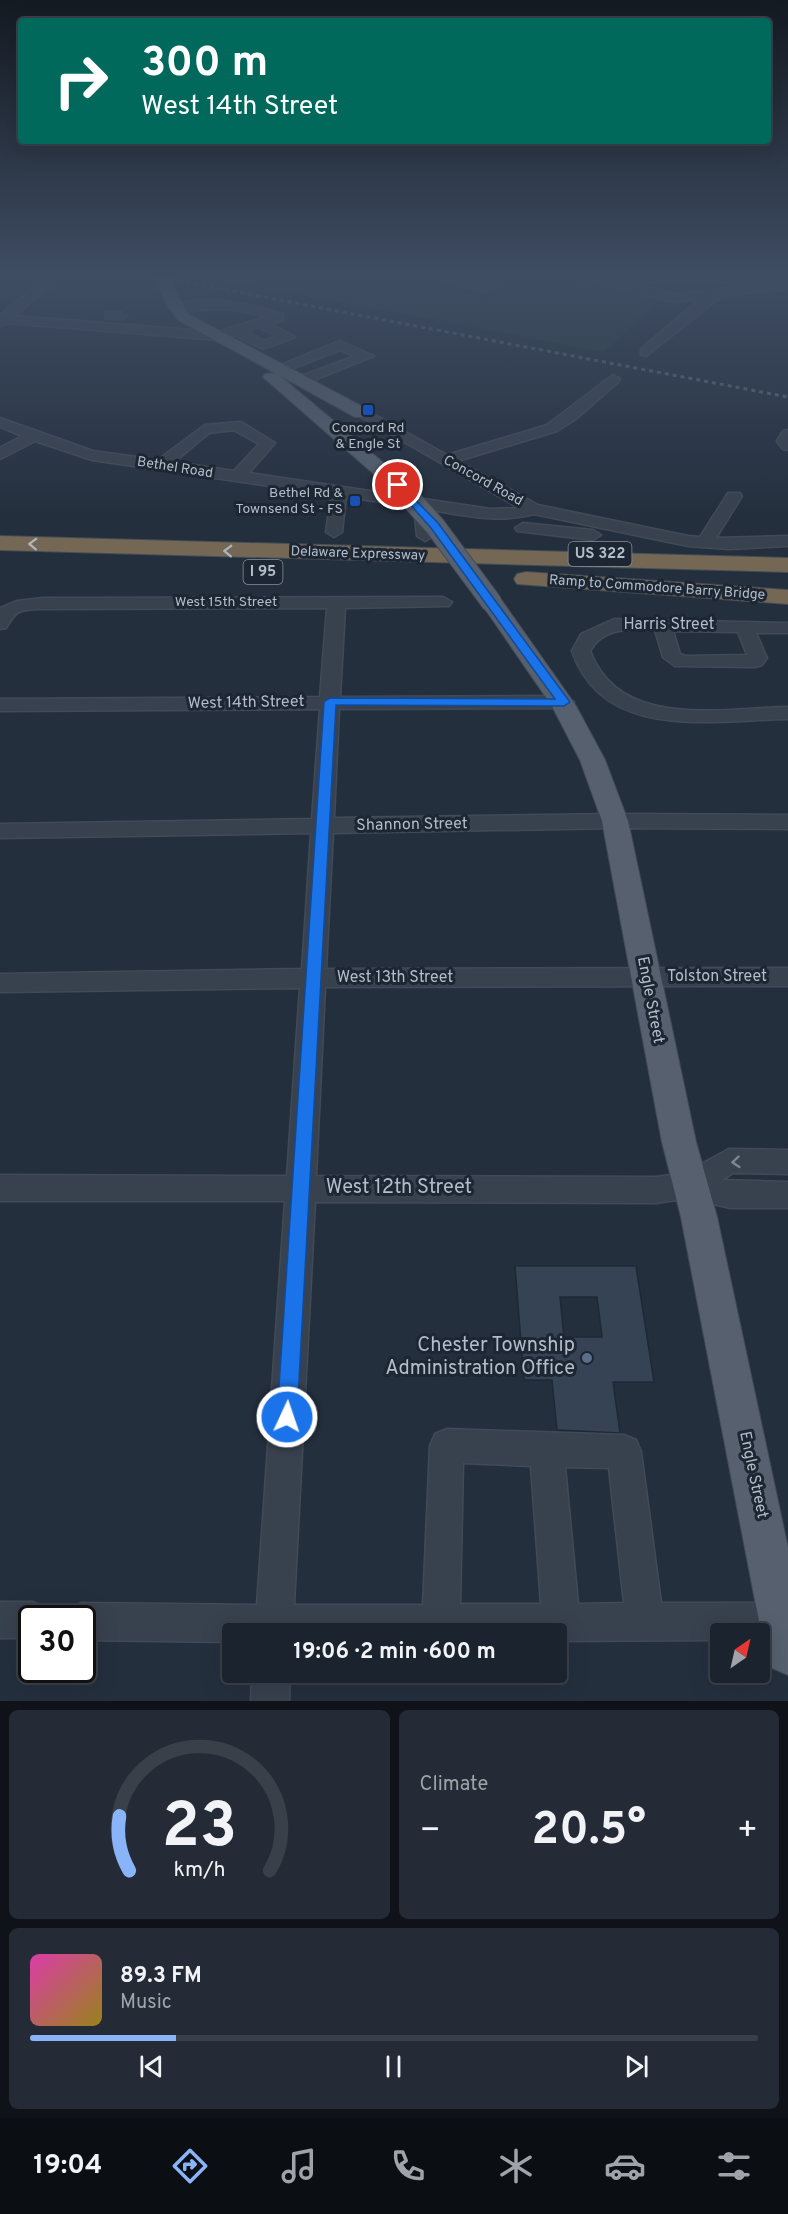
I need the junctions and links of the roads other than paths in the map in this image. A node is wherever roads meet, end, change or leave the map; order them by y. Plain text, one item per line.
1 (252, 355) edge
2 (259, 355) edge
3 (313, 355) edge
4 (365, 355) edge
5 (278, 369) junction
6 (613, 379) dead end
7 (301, 381) junction
8 (337, 400) junction
9 (361, 412) junction
10 (317, 416) junction
11 (0, 422) edge
12 (337, 432) junction
13 (788, 434) edge
14 (35, 435) junction
15 (788, 446) edge
16 (0, 453) edge
17 (446, 460) junction
18 (160, 466) junction
19 (236, 478) junction
20 (339, 493) junction
21 (734, 496) dead end
22 (421, 503) junction
23 (533, 509) junction
24 (612, 526) junction
25 (334, 532) dead end
26 (788, 541) edge
27 (0, 543) edge
28 (704, 543) junction
29 (419, 546) junction
30 (788, 557) edge
31 (0, 564) edge
32 (788, 566) edge
33 (526, 579) junction
34 (788, 587) edge
35 (788, 597) edge
36 (336, 602) junction
37 (443, 602) dead end
38 (5, 617) edge
39 (662, 624) junction
40 (744, 626) junction
41 (788, 628) edge
42 (330, 702) junction
43 (564, 702) junction
44 (0, 705) edge
45 (788, 713) edge
46 (615, 822) junction
47 (788, 822) edge
48 (323, 827) junction
49 (0, 831) edge
50 (645, 977) junction
51 (788, 977) edge
52 (314, 978) junction
53 (0, 983) edge
54 (788, 1162) edge
55 (690, 1185) junction
56 (0, 1188) edge
57 (301, 1188) junction
58 (788, 1195) edge
59 (547, 1449) junction
60 (0, 1620) edge
61 (18, 1620) edge
62 (96, 1622) edge
63 (561, 1622) junction
64 (645, 1622) junction
65 (274, 1623) edge
66 (441, 1623) joint
67 (222, 1627) edge
68 (785, 1637) edge
69 (271, 1683) edge
70 (270, 1701) edge

1 - 10 main road, Engle Street
2 - 5 main road, Concord Road
3 - 5 street
4 - 7 street
5 - 7 main road, Concord Road
6 - 17 street
7 - 8 main road, Concord Road
8 - 9 main road, Concord Road
8 - 10 main road
9 - 12 main road
9 - 17 street, Concord Road
10 - 12 main road, Engle Street
11 - 14 street, Bethel Road
12 - 43 main road, Engle Street, bridge
13 - 15 street
14 - 16 street
14 - 18 street, Bethel Road
17 - 23 street, Concord Road
18 - 19 street, Bethel Road
18 - 19 street
19 - 20 street, Bethel Road
20 - 22 street, Bethel Road
20 - 25 street
21 - 28 street
22 - 23 street, Bethel Road
22 - 29 street
23 - 24 street, Concord Road
23 - 24 street
24 - 28 street, Concord Road
26 - 28 street, Concord Road
29 -> 27 highway, Delaware Expressway / I 95
29 - 30 highway, US 322
29 - 32 highway, Delaware Expressway / I 95
31 - 33 highway, Delaware Expressway / I 95
33 - 34 highway, Delaware Expressway / I 95
33 - 35 highway, Ramp to Commodore Barry Bridge / US 322
36 - 37 street, West 15th Street
36 - 38 street, West 15th Street
36 - 42 street
39 - 40 street, Harris Street
39 - 40 street
39 - 45 street, Harris Street
40 - 41 street, Harris Street
42 - 43 street, West 14th Street
42 - 44 street, West 14th Street
42 - 48 street
43 - 46 main road, Engle Street
46 - 47 street, Shannon Street
46 - 48 street, Shannon Street
46 - 50 main road, Engle Street
48 - 49 street, Shannon Street
48 - 52 street
50 - 51 street, Tolston Street
50 - 52 street, West 13th Street
50 - 55 main road, Engle Street
52 - 53 street, West 13th Street
52 - 57 street
54 -> 55 street, West 12th Street
55 - 57 street, West 12th Street
55 - 58 street, West 12th Street
55 - 68 main road, Engle Street
56 - 57 street, West 12th Street
57 - 65 street
59 - 63 street
59 - 64 street
59 - 66 street
60 - 61 street
62 - 67 street
63 - 64 street
63 - 66 street
64 - 68 street
69 - 70 street

